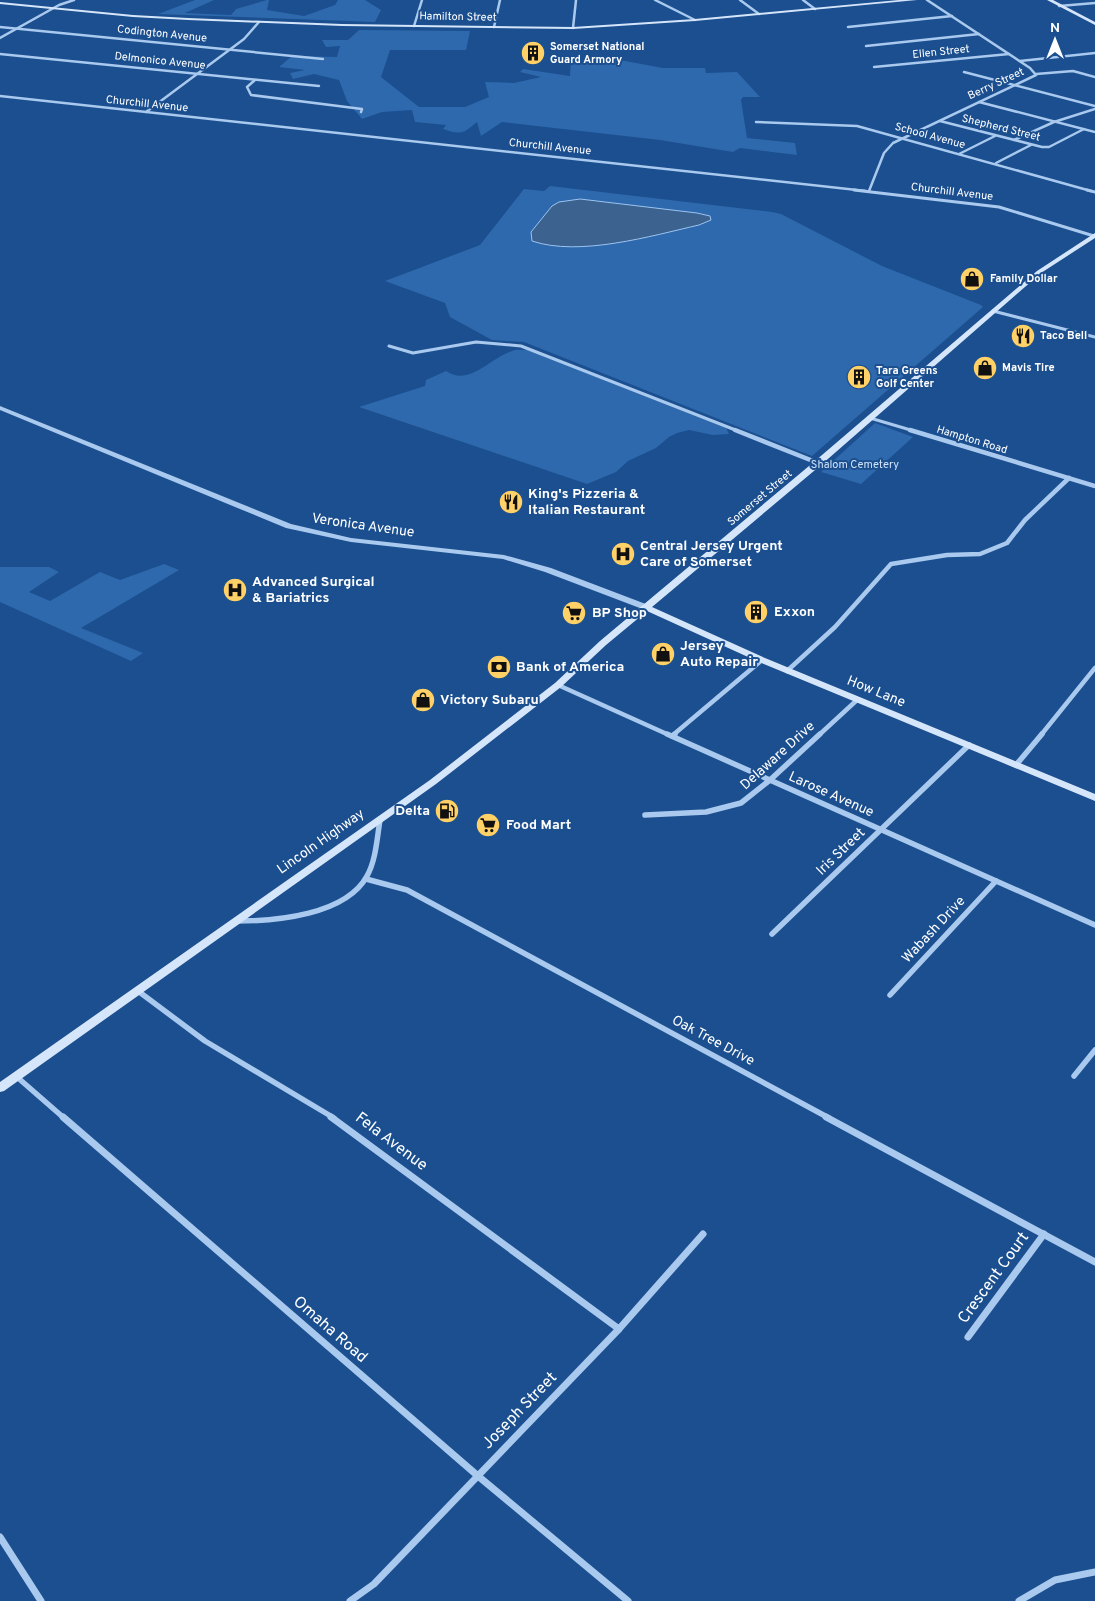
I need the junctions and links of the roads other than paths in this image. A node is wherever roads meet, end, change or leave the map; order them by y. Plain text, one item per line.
1 (74, 0) edge
2 (422, 0) edge
3 (500, 0) edge
4 (576, 0) edge
5 (655, 0) edge
6 (740, 0) edge
7 (803, 0) edge
8 (915, 0) edge
9 (927, 0) edge
10 (1049, 0) edge
11 (1090, 0) edge
12 (0, 3) edge
13 (1095, 3) edge
14 (1059, 6) junction
15 (52, 9) junction
16 (816, 9) junction
17 (760, 14) junction
18 (952, 16) junction
19 (695, 20) junction
20 (258, 22) junction
21 (1095, 24) edge
22 (414, 26) junction
23 (0, 27) edge
24 (494, 27) junction
25 (848, 27) dead end
26 (573, 28) junction
27 (16, 29) junction
28 (980, 34) junction
29 (0, 38) edge
30 (866, 46) dead end
31 (230, 50) junction
32 (1095, 53) edge
33 (0, 54) edge
34 (1009, 54) junction
35 (322, 60) dead end
36 (1020, 61) junction
37 (874, 67) dead end
38 (964, 72) dead end
39 (196, 74) junction
40 (1036, 74) junction
41 (1095, 77) edge
42 (255, 80) junction
43 (1015, 85) junction
44 (318, 86) dead end
45 (0, 96) edge
46 (979, 102) junction
47 (1095, 107) edge
48 (146, 112) junction
49 (361, 112) dead end
50 (939, 121) junction
51 (756, 122) dead end
52 (1054, 122) junction
53 (1084, 129) junction
54 (1095, 132) edge
55 (996, 136) junction
56 (903, 138) junction
57 (1013, 140) junction
58 (1031, 145) junction
59 (959, 154) junction
60 (996, 164) junction
61 (869, 191) junction
62 (1095, 192) edge
63 (1094, 235) edge
64 (993, 311) junction
65 (1095, 337) edge
66 (389, 346) dead end
67 (0, 408) edge
68 (870, 418) junction
69 (818, 463) junction
70 (1069, 478) junction
71 (1095, 486) edge
72 (648, 608) junction
73 (762, 660) junction
74 (1095, 668) edge
75 (788, 671) junction
76 (558, 685) junction
77 (857, 700) junction
78 (672, 736) junction
79 (968, 746) junction
80 (1016, 765) junction
81 (770, 780) junction
82 (1095, 798) edge
83 (645, 816) dead end
84 (380, 819) junction
85 (881, 830) junction
86 (366, 879) junction
87 (996, 881) junction
88 (236, 920) junction
89 (1095, 925) edge
90 (772, 934) dead end
91 (138, 991) junction
92 (890, 995) dead end
93 (1095, 1050) edge
94 (1074, 1076) dead end
95 (16, 1077) junction
96 (0, 1088) edge
97 (703, 1234) dead end
98 (1044, 1234) junction
99 (1095, 1262) edge
100 (619, 1329) junction
101 (968, 1337) dead end
102 (478, 1476) junction
103 (0, 1537) edge
104 (1095, 1572) edge
105 (360, 1598) edge
106 (41, 1601) edge
107 (350, 1601) edge
108 (628, 1601) edge
109 (1019, 1601) edge

1 - 15 street
2 - 22 street
3 - 24 street
4 - 26 street
5 - 19 street
6 - 17 street
7 - 16 street
8 - 16 main road, Hamilton Street
9 - 18 street, Berry Street
10 - 14 main road
11 - 13 street
12 - 15 main road, Hamilton Street
13 - 14 street
14 - 21 main road
15 - 20 main road, Hamilton Street
15 - 27 street
16 - 17 main road, Hamilton Street
17 - 19 main road, Hamilton Street
18 - 25 street
18 - 28 street, Berry Street
19 - 26 main road, Hamilton Street
20 - 22 main road, Hamilton Street
20 - 31 street
22 - 24 main road, Hamilton Street
23 - 27 street, Codington Avenue
24 - 26 main road, Hamilton Street
27 - 29 street
27 - 31 street, Codington Avenue
28 - 30 street
28 - 34 street, Berry Street
31 - 35 street, Codington Avenue
31 - 39 street
32 - 36 street
33 - 39 street, Delmonico Avenue
34 - 36 street, Berry Street
34 - 37 street, Ellen Street
36 - 40 street, Berry Street
38 - 43 street
39 - 42 street, Delmonico Avenue
39 - 48 street
40 - 41 street
40 - 43 street, Berry Street
42 - 44 street, Delmonico Avenue
42 - 49 street
43 - 46 street, Berry Street
43 - 47 street
45 - 48 street, Churchill Avenue
46 - 50 street, Berry Street
46 - 52 street
47 - 52 street
48 - 61 street, Churchill Avenue
50 - 55 street, Shepherd Street
50 - 56 street, Berry Street
51 - 56 street, School Avenue
52 - 53 street
52 - 57 street
53 - 54 street
53 - 58 street, Shepherd Street
55 - 57 street, Shepherd Street
55 - 59 street
56 - 59 street, School Avenue
56 - 61 street, Berry Street
57 - 58 street, Shepherd Street
58 - 60 street
59 - 60 street, School Avenue
60 - 62 street, School Avenue
61 - 63 street, Churchill Avenue
63 - 64 main road, Somerset Street
64 - 65 street
64 - 68 main road, Somerset Street
66 - 69 street
67 - 72 street, Veronica Avenue
68 - 69 main road, Somerset Street
68 - 70 street, Hampton Road
69 - 72 main road, Somerset Street
70 - 71 street, Hampton Road
70 - 75 street
72 - 73 main road, How Lane
72 - 76 main road, Lincoln Highway
73 - 75 main road, How Lane
73 - 78 street
74 - 80 street
75 - 77 main road, How Lane
76 - 78 street, Larose Avenue
76 - 84 main road, Lincoln Highway
77 - 79 main road, How Lane
77 - 81 street, Delaware Drive
78 - 81 street, Larose Avenue
79 - 80 main road, How Lane
79 - 85 street, Iris Street
80 - 82 main road, How Lane
81 - 83 street, Delaware Drive
81 - 85 street, Larose Avenue
84 - 86 street
84 - 88 main road, Lincoln Highway
85 - 87 street, Larose Avenue
85 - 90 street, Iris Street
86 - 88 street
86 - 98 street, Oak Tree Drive
87 - 89 street, Larose Avenue
87 - 92 street, Wabash Drive
88 - 91 main road, Lincoln Highway
91 - 95 main road, Lincoln Highway
91 - 100 street, Fela Avenue
93 - 94 street
95 - 96 main road, Lincoln Highway
95 - 102 street, Omaha Road
97 - 100 street, Joseph Street
98 - 99 street, Crescent Court
98 - 101 street, Crescent Court
100 - 102 street, Joseph Street
102 - 105 street, Joseph Street
102 - 108 street, Omaha Road
103 - 106 street
104 - 109 street
105 - 107 street, Joseph Street

